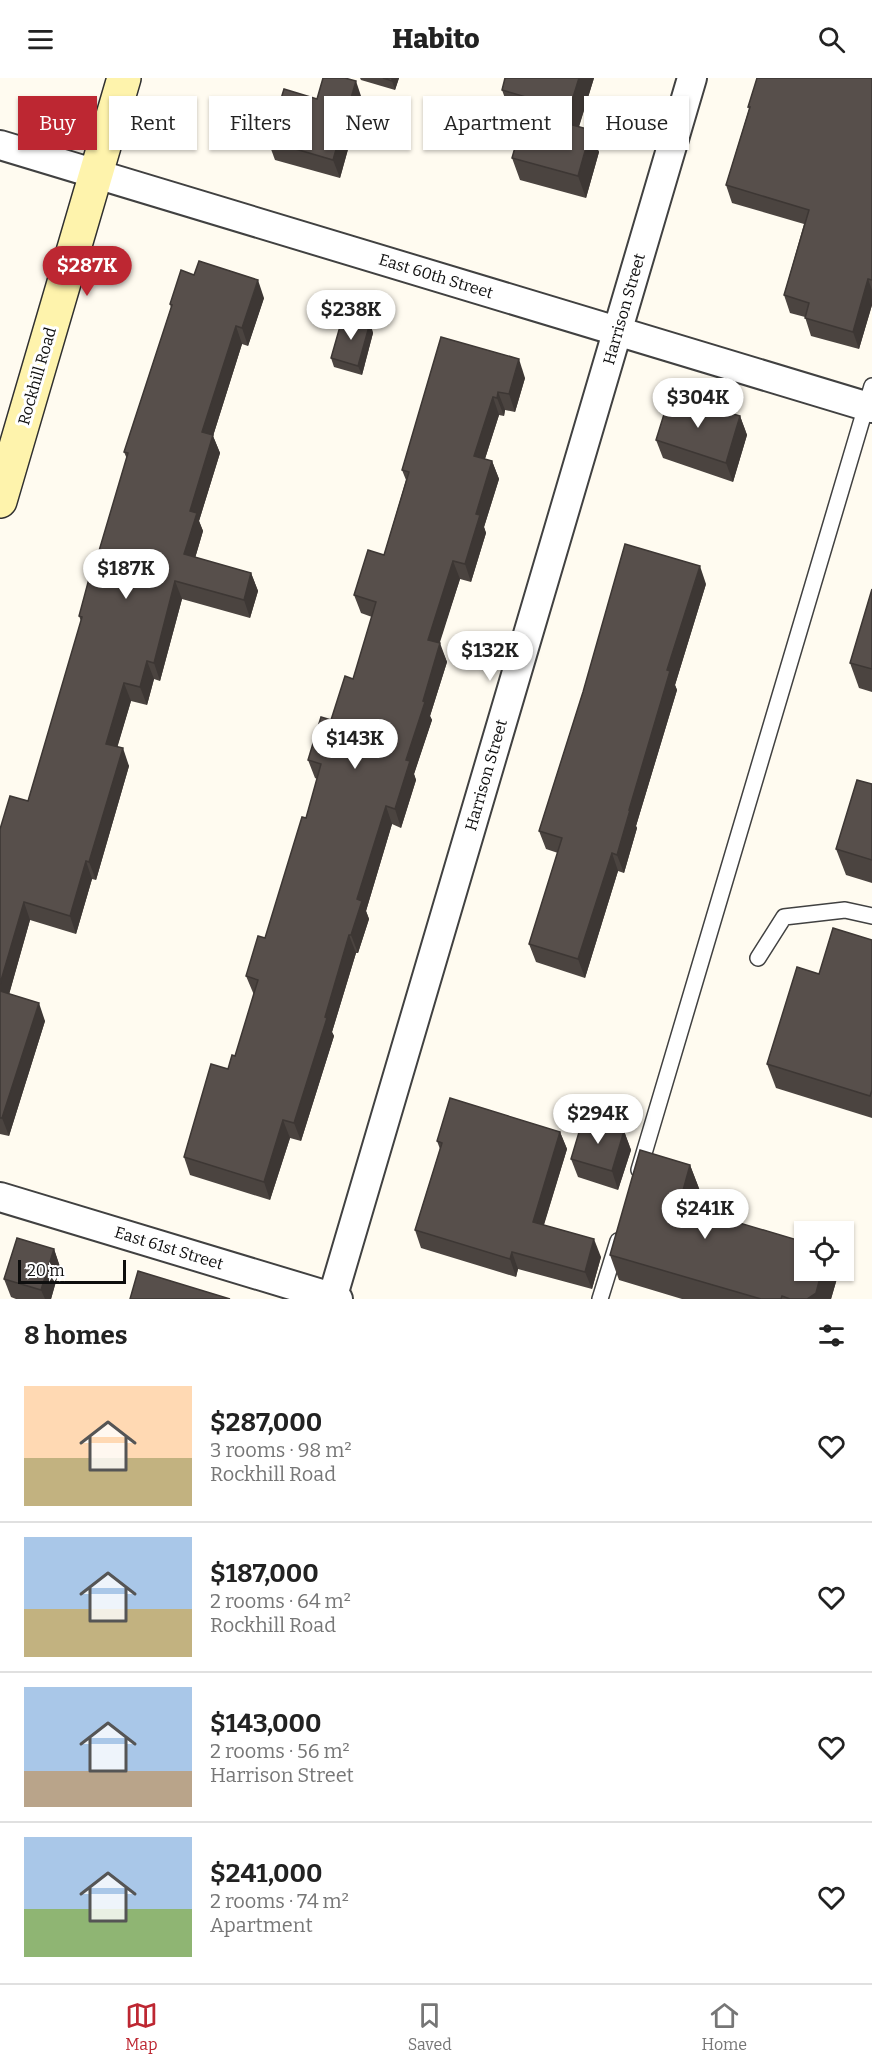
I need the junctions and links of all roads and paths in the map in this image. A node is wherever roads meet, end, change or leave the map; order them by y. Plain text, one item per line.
1 (124, 78) edge
2 (692, 78) edge
3 (0, 145) edge
4 (96, 174) junction
5 (617, 331) junction
6 (870, 400) edge
7 (0, 501) edge
8 (872, 916) edge
9 (758, 957) dead end
10 (634, 1185) edge
11 (0, 1197) edge
12 (621, 1230) edge
13 (334, 1298) edge
14 (600, 1299) edge

1 - 4 main road, Rockhill Road
2 - 5 street, Harrison Street
3 - 4 street, East 60th Street
4 - 5 street, East 60th Street
4 - 7 main road, Rockhill Road
5 - 6 street, East 60th Street
5 - 13 street, Harrison Street
6 - 10 lane
8 - 9 lane
11 - 13 street, East 61st Street
12 - 14 lane

